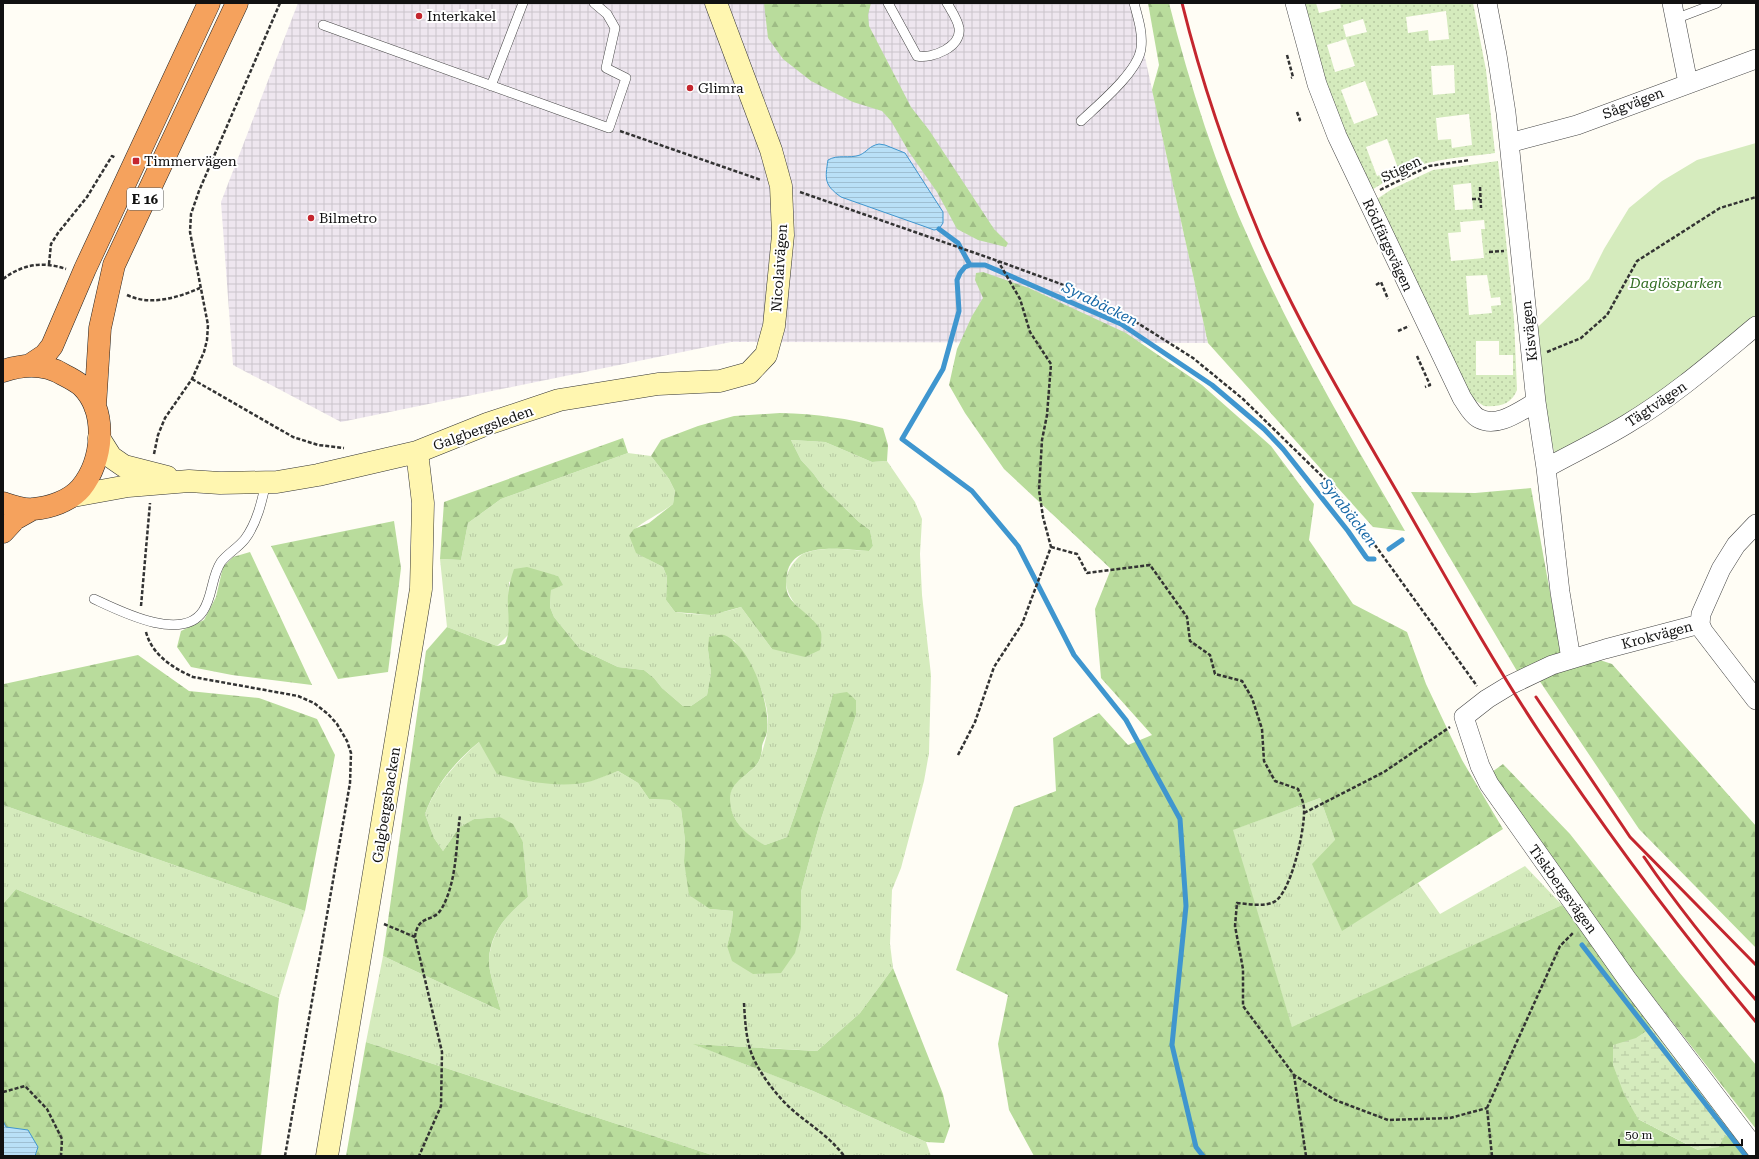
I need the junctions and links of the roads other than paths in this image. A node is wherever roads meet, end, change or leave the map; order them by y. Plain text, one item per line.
1 (210, 3) edge
2 (237, 3) edge
3 (522, 3) edge
4 (594, 3) edge
5 (716, 3) edge
6 (888, 3) edge
7 (947, 3) edge
8 (1134, 3) edge
9 (1295, 3) edge
10 (1486, 3) edge
11 (1717, 3) edge
12 (1674, 11) edge
13 (323, 25) dead end
14 (1756, 59) edge
15 (1688, 83) junction
16 (491, 86) junction
17 (1081, 121) dead end
18 (1508, 143) junction
19 (1756, 326) edge
20 (767, 352) joint
21 (30, 365) junction
22 (3, 371) edge
23 (1536, 402) junction
24 (95, 406) junction
25 (100, 438) junction
26 (417, 452) junction
27 (1546, 468) junction
28 (189, 481) junction
29 (266, 482) junction
30 (73, 496) junction
31 (3, 503) edge
32 (31, 510) junction
33 (1756, 524) edge
34 (3, 532) edge
35 (94, 599) dead end
36 (1700, 624) junction
37 (1571, 659) junction
38 (1756, 700) edge
39 (1756, 1149) edge
40 (327, 1156) edge

1 - 21 highway, E 16
2 - 24 highway, E 16
3 - 16 lane
4 - 16 lane
5 - 20 street, Nicolaivägen
6 - 7 lane
8 - 17 lane
9 - 23 street, Rödfärgsvägen
10 - 18 street, Kisvägen
11 - 12 lane
12 - 15 street
13 - 16 lane
14 - 15 street, Sågvägen
15 - 18 street, Sågvägen
18 - 23 street, Kisvägen
19 - 27 street, Tägtvägen
20 - 26 street, Galgbergsleden
21 - 22 highway, E 16
21 - 24 highway, E 16
23 - 27 street, Kisvägen
24 - 25 highway, E 16
25 - 28 street, Galgbergsleden
25 - 30 highway, E 16
26 - 29 street, Galgbergsleden
26 - 40 street, Galgbergsbacken
27 - 37 street, Kisvägen
28 - 29 street, Galgbergsleden
28 - 30 street, Galgbergsleden
29 - 35 lane
30 - 32 highway, E 16
31 - 32 highway, E 16
32 - 34 highway, E 16
33 - 36 street, Krokvägen
36 - 37 street, Krokvägen
36 - 38 street
37 - 39 street, Tiskbergsvägen

